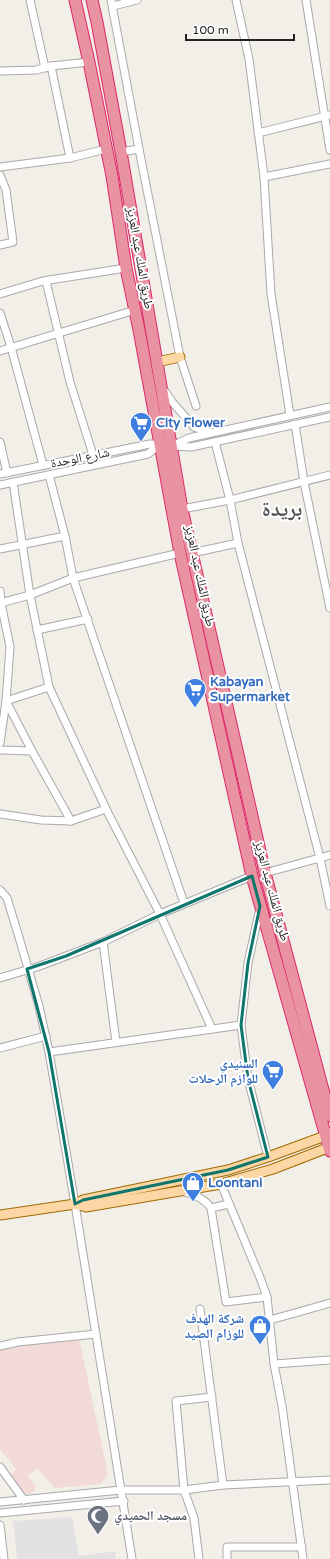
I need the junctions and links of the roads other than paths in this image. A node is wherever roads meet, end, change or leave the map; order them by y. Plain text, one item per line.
1 (30, 0) edge
2 (74, 0) edge
3 (92, 0) edge
4 (137, 0) edge
5 (236, 0) edge
6 (306, 0) edge
7 (112, 3) edge
8 (89, 62) junction
9 (48, 67) junction
10 (0, 71) edge
11 (328, 115) edge
12 (258, 133) junction
13 (106, 149) junction
14 (139, 149) junction
15 (330, 150) edge
16 (121, 152) junction
17 (70, 158) junction
18 (330, 164) edge
19 (0, 167) edge
20 (0, 175) edge
21 (264, 177) junction
22 (0, 245) edge
23 (126, 268) junction
24 (46, 280) junction
25 (0, 294) edge
26 (135, 310) junction
27 (0, 313) edge
28 (58, 334) junction
29 (12, 348) junction
30 (0, 351) edge
31 (180, 357) junction
32 (157, 362) junction
33 (160, 385) junction
34 (196, 406) dead end
35 (330, 406) edge
36 (290, 415) junction
37 (330, 417) edge
38 (295, 424) junction
39 (211, 433) junction
40 (0, 442) edge
41 (215, 442) junction
42 (160, 444) junction
43 (172, 446) junction
44 (93, 455) junction
45 (43, 465) junction
46 (4, 474) edge
47 (330, 475) edge
48 (49, 476) junction
49 (13, 482) junction
50 (304, 482) junction
51 (0, 485) edge
52 (230, 500) junction
53 (182, 509) junction
54 (65, 536) junction
55 (238, 543) junction
56 (21, 544) junction
57 (0, 549) edge
58 (180, 553) junction
59 (192, 553) junction
60 (73, 578) junction
61 (0, 591) edge
62 (30, 595) junction
63 (1, 603) edge
64 (330, 608) edge
65 (88, 619) junction
66 (37, 630) junction
67 (8, 681) junction
68 (0, 682) edge
69 (49, 687) junction
70 (6, 701) junction
71 (0, 744) edge
72 (0, 750) edge
73 (32, 751) junction
74 (106, 809) junction
75 (0, 814) edge
76 (71, 821) junction
77 (330, 855) edge
78 (320, 858) junction
79 (265, 874) junction
80 (252, 876) junction
81 (0, 890) edge
82 (184, 903) junction
83 (260, 906) junction
84 (330, 906) edge
85 (160, 914) junction
86 (103, 942) junction
87 (27, 969) junction
88 (0, 978) edge
89 (241, 1025) junction
90 (212, 1029) junction
91 (46, 1036) junction
92 (116, 1042) junction
93 (0, 1048) edge
94 (49, 1052) junction
95 (330, 1116) edge
96 (328, 1134) edge
97 (330, 1149) edge
98 (268, 1157) junction
99 (221, 1184) junction
100 (180, 1191) junction
101 (75, 1204) junction
102 (229, 1204) junction
103 (211, 1208) junction
104 (0, 1215) edge
105 (267, 1297) junction
106 (330, 1303) edge
107 (200, 1309) dead end
108 (270, 1320) junction
109 (96, 1334) junction
110 (0, 1346) edge
111 (330, 1360) edge
112 (274, 1364) junction
113 (212, 1397) junction
114 (0, 1467) edge
115 (330, 1480) edge
116 (292, 1481) junction
117 (223, 1485) junction
118 (121, 1490) junction
119 (184, 1490) junction
120 (24, 1500) junction
121 (124, 1501) junction
122 (0, 1502) edge
123 (0, 1513) edge
124 (0, 1525) edge
125 (302, 1547) junction
126 (4, 1559) edge
127 (132, 1559) edge
128 (199, 1559) edge
129 (227, 1559) edge
130 (304, 1559) edge

1 - 9 street
2 - 8 highway, طريق الملك عبد العزيز
3 - 16 highway, طريق الملك عبد العزيز
4 - 7 street
5 - 12 street
6 - 11 street
7 - 14 street
8 - 9 street
8 - 13 highway, طريق الملك عبد العزيز
9 - 10 street
9 - 17 street
11 - 12 street
11 - 15 street
12 - 21 street
13 - 17 street
13 - 23 highway, طريق الملك عبد العزيز
14 - 16 street
14 - 31 street
16 - 32 highway, طريق الملك عبد العزيز
17 - 19 street
18 - 21 street
20 - 22 street
21 - 36 street
23 - 24 street
23 - 26 highway, طريق الملك عبد العزيز
24 - 25 street
24 - 28 street
26 - 28 street
26 - 42 highway, طريق الملك عبد العزيز
27 - 29 street
28 - 29 street
28 - 44 street
29 - 30 street
29 - 45 street
31 - 32 main road
31 - 34 street
32 - 33 highway, طريق الملك عبد العزيز
33 - 39 street
33 - 43 highway, طريق الملك عبد العزيز
35 - 36 street
36 - 39 street
37 - 38 street
38 - 41 street
38 - 50 street
39 - 43 street
40 - 46 street
41 - 43 street
41 - 52 street
42 - 44 street, شارع الوحدة
42 - 48 street
42 - 58 highway, طريق الملك عبد العزيز
43 - 53 highway, طريق الملك عبد العزيز
44 - 45 street, شارع الوحدة
45 - 46 street, شارع الوحدة
47 - 50 street
48 - 49 street
48 - 54 street
49 - 51 street
49 - 56 street
50 - 52 street
50 - 64 street
52 - 53 street
52 - 55 street
53 - 59 highway, طريق الملك عبد العزيز
54 - 56 street
54 - 60 street
55 - 59 street
55 - 78 street
56 - 57 street
56 - 62 street
58 - 60 street
58 - 80 highway, طريق الملك عبد العزيز
59 - 79 highway, طريق الملك عبد العزيز
60 - 62 street
60 - 65 street
61 - 63 street
62 - 63 street
62 - 66 street
63 - 67 street
65 - 66 street
65 - 82 street
66 - 69 street
67 - 68 street
67 - 70 street
69 - 70 street
69 - 74 street
70 - 71 street
70 - 73 street
72 - 73 street
73 - 76 street
74 - 76 street
74 - 85 street
75 - 76 street
77 - 78 street
78 - 79 street
78 - 84 street
79 - 95 highway, طريق الملك عبد العزيز
80 - 82 street
80 - 83 highway, طريق الملك عبد العزيز
81 - 87 street
82 - 85 street
83 - 89 street
83 - 96 highway, طريق الملك عبد العزيز
85 - 86 street
85 - 90 street
86 - 87 street
86 - 92 street
87 - 88 street
87 - 91 street
89 - 90 street
89 - 98 street
90 - 92 street
91 - 93 street
91 - 94 street
92 - 94 street
94 - 101 street
96 - 97 highway, طريق الملك عبد العزيز
96 - 98 main road
97 - 99 main road
98 - 101 main road
99 - 100 main road
99 - 102 street
100 - 101 main road
100 - 103 street
101 - 104 main road
101 - 109 street
102 - 103 street
102 - 105 street
103 - 105 street
105 - 108 street
106 - 108 street
107 - 113 street
108 - 112 street
109 - 110 street
109 - 118 street
111 - 112 street
112 - 116 street
113 - 117 street
113 - 119 street
114 - 120 street
115 - 116 street
116 - 117 street
116 - 125 street
117 - 119 street
118 - 119 street
118 - 120 street
118 - 121 street
119 - 128 street
120 - 122 street
121 - 123 street
121 - 127 street
124 - 126 street
125 - 129 street
125 - 130 street

